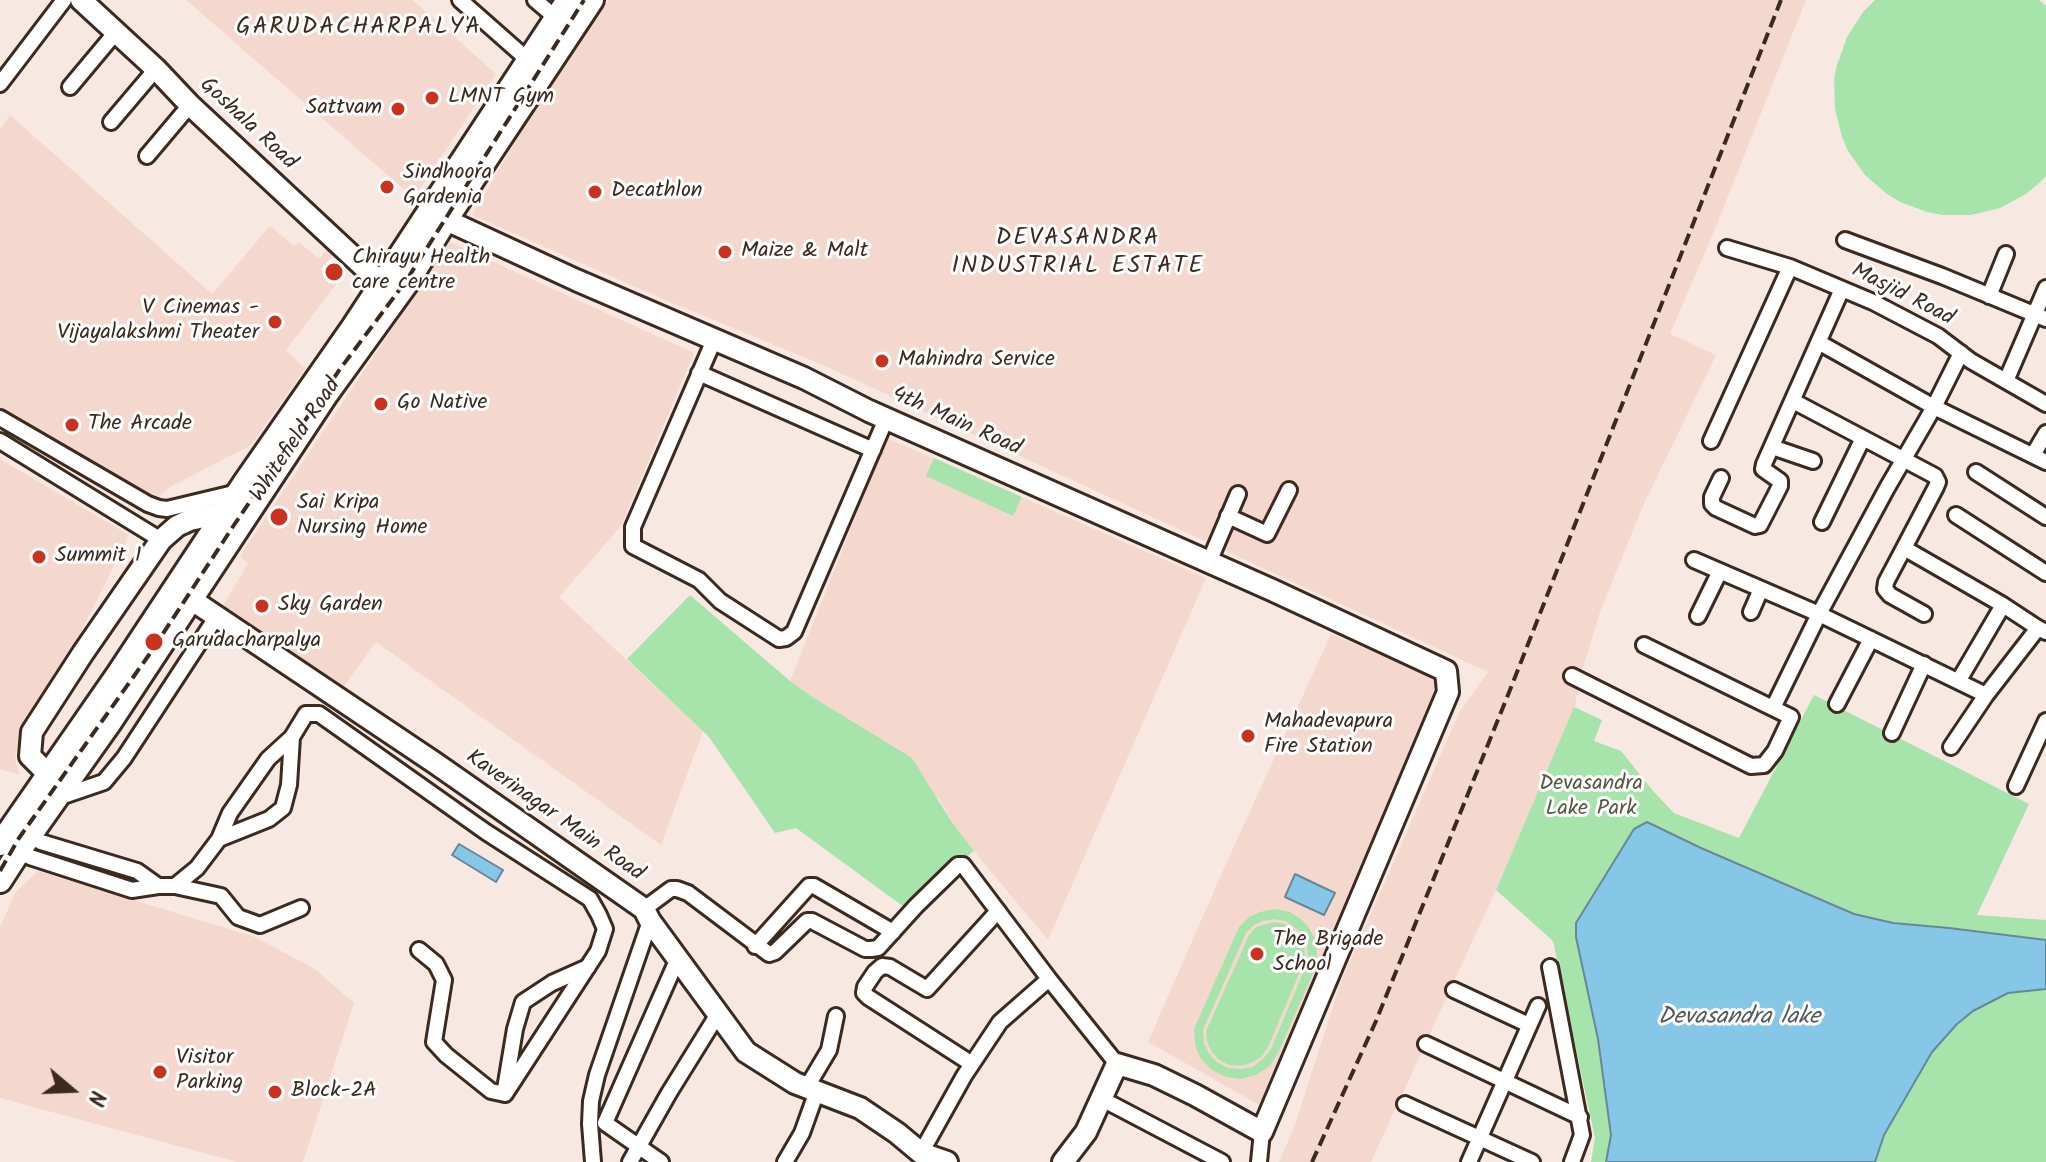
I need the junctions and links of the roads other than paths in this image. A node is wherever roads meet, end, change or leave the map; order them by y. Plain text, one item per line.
1 (64, 0) edge
2 (81, 0) edge
3 (460, 0) edge
4 (535, 0) edge
5 (592, 0) edge
6 (562, 9) edge
7 (116, 32) junction
8 (528, 60) junction
9 (156, 69) junction
10 (3, 74) edge
11 (70, 87) dead end
12 (190, 105) junction
13 (111, 122) dead end
14 (147, 156) dead end
15 (446, 220) junction
16 (1845, 240) dead end
17 (1727, 248) dead end
18 (2006, 254) dead end
19 (1790, 267) junction
20 (381, 283) junction
21 (2046, 288) edge
22 (1842, 289) junction
23 (1989, 296) junction
24 (2040, 316) edge
25 (714, 340) junction
26 (1820, 343) junction
27 (1961, 353) junction
28 (699, 373) junction
29 (2006, 381) junction
30 (1793, 401) junction
31 (2046, 404) edge
32 (1934, 407) junction
33 (0, 418) edge
34 (886, 419) junction
35 (2046, 433) edge
36 (1863, 438) junction
37 (0, 441) edge
38 (1711, 441) dead end
39 (1772, 447) junction
40 (873, 450) junction
41 (2040, 458) edge
42 (1903, 459) junction
43 (1813, 461) dead end
44 (1976, 472) dead end
45 (1721, 478) dead end
46 (1289, 490) dead end
47 (238, 492) junction
48 (1238, 494) dead end
49 (226, 512) junction
50 (1956, 515) dead end
51 (1228, 516) junction
52 (2046, 517) edge
53 (1822, 522) dead end
54 (161, 540) junction
55 (1904, 548) junction
56 (1694, 560) dead end
57 (1209, 562) junction
58 (1720, 571) junction
59 (2046, 573) edge
60 (1761, 589) junction
61 (192, 600) junction
62 (2003, 605) junction
63 (1751, 612) dead end
64 (1819, 614) junction
65 (1924, 614) dead end
66 (217, 616) junction
67 (1698, 616) dead end
68 (2042, 630) edge
69 (1871, 639) junction
70 (1644, 645) dead end
71 (1924, 664) junction
72 (1572, 676) dead end
73 (1959, 680) junction
74 (1986, 695) junction
75 (1837, 704) dead end
76 (1773, 708) junction
77 (2046, 721) edge
78 (1892, 733) dead end
79 (292, 737) junction
80 (1951, 747) dead end
81 (48, 774) junction
82 (2016, 786) dead end
83 (57, 798) junction
84 (219, 839) junction
85 (16, 844) edge
86 (0, 881) edge
87 (175, 886) junction
88 (301, 908) dead end
89 (998, 911) junction
90 (647, 915) junction
91 (893, 932) junction
92 (755, 946) junction
93 (419, 950) dead end
94 (678, 958) junction
95 (588, 967) junction
96 (1550, 967) dead end
97 (1049, 979) junction
98 (1454, 990) dead end
99 (1538, 1006) dead end
100 (718, 1014) junction
101 (836, 1016) dead end
102 (1529, 1025) junction
103 (1426, 1044) dead end
104 (972, 1064) junction
105 (1117, 1064) junction
106 (1504, 1081) junction
107 (812, 1089) junction
108 (505, 1094) junction
109 (1102, 1099) junction
110 (1405, 1104) dead end
111 (1580, 1117) junction
112 (1262, 1132) junction
113 (1479, 1138) junction
114 (639, 1147) junction
115 (921, 1153) junction
116 (593, 1162) edge
117 (630, 1162) edge
118 (661, 1162) edge
119 (785, 1162) edge
120 (947, 1162) edge
121 (1063, 1162) edge
122 (1222, 1162) edge
123 (1259, 1162) edge
124 (1469, 1162) edge
125 (1532, 1162) edge
126 (1572, 1162) edge

1 - 10 street
2 - 7 street, Goshala Road
3 - 8 street
4 - 6 street
5 - 15 main road, Whitefield Road
6 - 8 main road, Whitefield Road
7 - 9 street, Goshala Road
7 - 11 street
8 - 20 main road, Whitefield Road
9 - 12 street, Goshala Road
9 - 13 street
12 - 14 street
12 - 20 street, Goshala Road
15 - 25 street, 4th Main Road
15 - 61 main road, Whitefield Road
16 - 23 street
17 - 19 street, Masjid Road
18 - 23 street
19 - 22 street, Masjid Road
19 - 38 street
20 - 47 main road, Whitefield Road
21 - 24 street
22 - 26 street
22 - 27 street, Masjid Road
23 - 24 street
24 - 29 street
25 - 28 street
25 - 34 street, 4th Main Road
26 - 30 street
26 - 32 street
27 - 29 street, Masjid Road
27 - 32 street
28 - 40 street
28 - 40 street
29 - 31 street, Masjid Road
30 - 36 street
30 - 39 street
32 - 41 street
32 - 42 street
33 - 47 street
34 - 40 street
34 - 57 street, 4th Main Road
35 - 41 street
36 - 42 street
36 - 53 street
37 - 54 street
39 - 43 street
39 - 45 street
42 - 55 street
42 - 64 street
44 - 52 street
46 - 51 street
47 - 49 main road, Whitefield Road
48 - 51 street
49 - 54 street
49 - 81 main road, Whitefield Road
50 - 59 street
51 - 57 street
54 - 81 street
55 - 62 street
55 - 65 street
56 - 58 street
57 - 112 street, 4th Main Road
58 - 60 street
58 - 67 street
60 - 63 street
60 - 64 street
61 - 66 street, Kaverinagar Main Road
61 - 83 main road, Whitefield Road
62 - 68 street
62 - 73 street
64 - 69 street
64 - 76 street
66 - 83 street
66 - 90 street, Kaverinagar Main Road
68 - 74 street
69 - 71 street
69 - 75 street
70 - 76 street
71 - 73 street
71 - 78 street
72 - 76 street
73 - 74 street
74 - 80 street
77 - 82 street
79 - 84 street
79 - 84 street
79 - 95 street
81 - 85 main road, Whitefield Road
83 - 85 main road, Whitefield Road
84 - 87 street
85 - 86 main road, Whitefield Road
85 - 87 street
87 - 88 street
89 - 91 street
89 - 97 street
89 - 104 street
90 - 92 street
90 - 94 street, Kaverinagar Main Road
90 - 116 street
91 - 92 street
91 - 92 street
93 - 108 street
94 - 100 street, Kaverinagar Main Road
94 - 114 street
95 - 108 street
95 - 108 street
96 - 111 street
97 - 104 street
97 - 105 street
98 - 102 street
99 - 102 street
100 - 107 street, Kaverinagar Main Road
100 - 114 street
101 - 107 street
102 - 106 street
103 - 106 street
104 - 115 street
105 - 109 street
105 - 112 street
106 - 111 street
106 - 113 street
107 - 115 street, Kaverinagar Main Road
107 - 119 street
109 - 121 street
109 - 122 street
110 - 113 street
111 - 126 street
112 - 123 street
113 - 124 street
113 - 125 street
114 - 117 street
114 - 118 street
115 - 120 street, Kaverinagar Main Road

